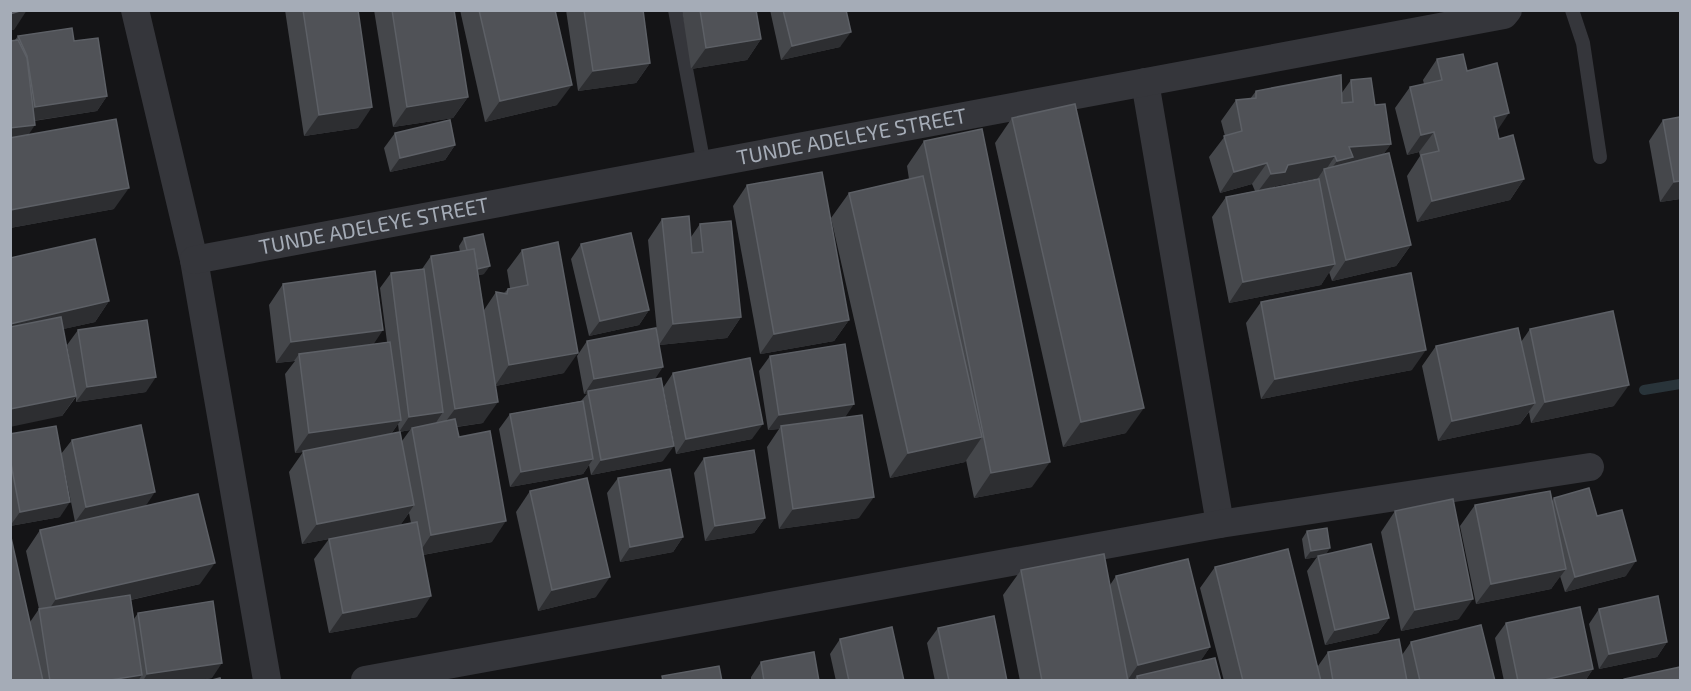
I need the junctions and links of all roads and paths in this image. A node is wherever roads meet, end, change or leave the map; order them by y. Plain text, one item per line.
1 (135, 10) edge
2 (675, 10) edge
3 (1508, 10) edge
4 (1572, 10) edge
5 (1145, 82) junction
6 (1600, 157) dead end
7 (704, 165) junction
8 (194, 260) junction
9 (1590, 467) dead end
10 (1220, 524) junction
11 (267, 681) edge
12 (365, 681) edge

1 - 8 street
2 - 7 lane
3 - 5 street, TUNDE ADELEYE STREET
4 - 6 lane
5 - 7 street, TUNDE ADELEYE STREET
5 - 10 street
7 - 8 street, TUNDE ADELEYE STREET
8 - 11 street
9 - 10 street
10 - 12 street

